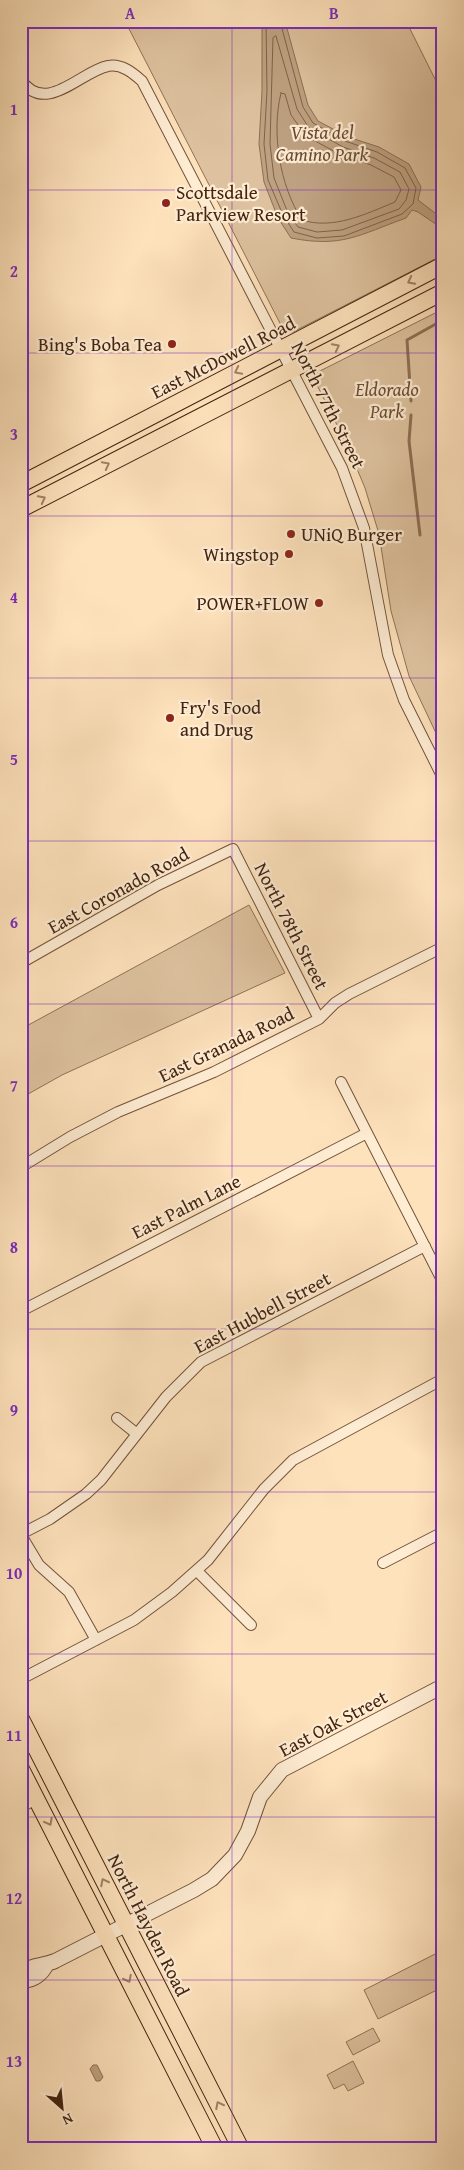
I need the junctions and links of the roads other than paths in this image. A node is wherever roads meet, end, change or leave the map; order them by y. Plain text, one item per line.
1 (21, 80) edge
2 (443, 265) edge
3 (443, 292) edge
4 (282, 349) junction
5 (292, 369) junction
6 (21, 484) edge
7 (21, 510) edge
8 (443, 778) edge
9 (233, 849) joint
10 (443, 948) edge
11 (21, 963) edge
12 (319, 1019) junction
13 (340, 1082) dead end
14 (366, 1133) junction
15 (21, 1167) edge
16 (425, 1246) junction
17 (443, 1282) edge
18 (21, 1310) edge
19 (443, 1379) edge
20 (117, 1418) dead end
21 (137, 1434) junction
22 (443, 1532) edge
23 (21, 1534) edge
24 (383, 1563) dead end
25 (197, 1571) junction
26 (251, 1625) dead end
27 (96, 1640) junction
28 (21, 1680) edge
29 (443, 1686) edge
30 (21, 1720) edge
31 (21, 1769) edge
32 (25, 1803) edge
33 (127, 1925) junction
34 (106, 1936) junction
35 (47, 1964) junction
36 (21, 1972) edge
37 (21, 1980) edge
38 (215, 2149) edge
39 (241, 2149) edge

1 - 4 street, North 77th Street
2 -> 4 main road, East McDowell Road
5 -> 3 main road
4 - 5 street, North 77th Street
4 -> 6 main road, East McDowell Road
7 -> 5 main road
5 - 8 street, North 77th Street
9 - 11 street, East Coronado Road
9 - 12 street, North 78th Street
10 - 12 street, East Granada Road
12 - 15 street, East Granada Road
13 - 14 street
14 - 16 street
14 - 18 street, East Palm Lane
16 - 17 street
16 - 21 street, East Hubbell Street
19 - 25 street
20 - 21 street
21 - 23 street, East Hubbell Street
22 - 24 street
23 - 27 street
25 - 26 street
25 - 27 street
27 - 28 street
29 - 33 street, East Oak Street
33 -> 30 main road, North Hayden Road
31 - 32 main road
32 -> 34 main road
33 - 34 street, East Oak Street
39 -> 33 main road, North Hayden Road
34 - 35 street, East Oak Street
34 -> 38 main road
35 - 36 street, East Oak Street
35 - 37 street, East Oak Street

